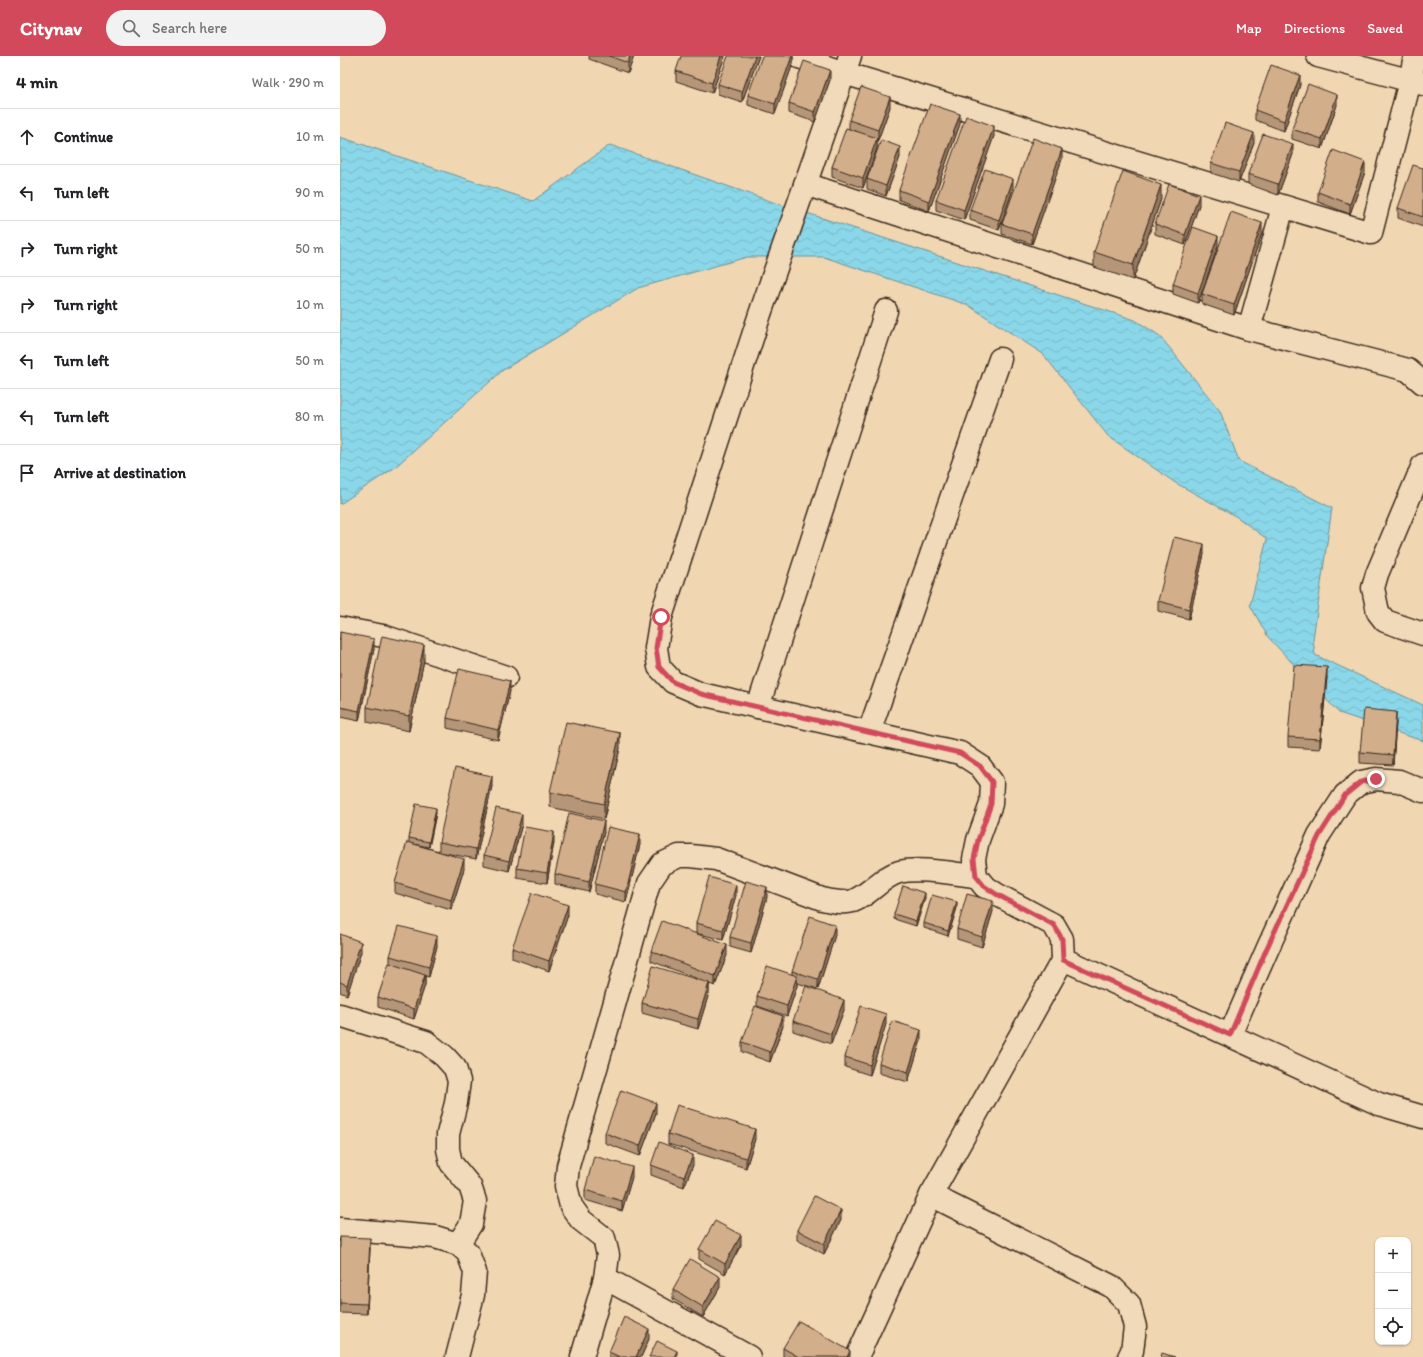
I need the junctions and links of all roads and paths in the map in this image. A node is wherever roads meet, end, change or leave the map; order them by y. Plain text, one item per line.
1 (796, 56) edge
2 (1318, 56) edge
3 (1415, 56) edge
4 (847, 65) edge
5 (1417, 82) edge
6 (805, 184) junction
7 (1283, 207) junction
8 (886, 311) dead end
9 (1249, 329) junction
10 (1000, 359) dead end
11 (1423, 382) edge
12 (1423, 465) edge
13 (1416, 498) edge
14 (340, 628) edge
15 (1423, 634) edge
16 (506, 676) dead end
17 (758, 707) junction
18 (869, 732) junction
19 (1423, 791) edge
20 (976, 876) junction
21 (1063, 960) junction
22 (340, 1015) edge
23 (1230, 1035) junction
24 (1423, 1117) edge
25 (931, 1195) junction
26 (340, 1229) edge
27 (458, 1244) junction
28 (605, 1278) junction
29 (457, 1357) edge
30 (582, 1357) edge
31 (749, 1357) edge
32 (857, 1357) edge
33 (1129, 1357) edge

1 - 4 street
2 - 5 street
3 - 5 street
4 - 6 street
4 - 7 street
5 - 7 street
6 - 9 street
6 - 17 street
7 - 9 street
8 - 17 street
9 - 11 street
10 - 18 street
12 - 13 street
13 - 15 street
14 - 16 street
17 - 18 street
18 - 20 street
19 - 23 street
20 - 21 street
20 - 28 street
21 - 23 street
21 - 25 street
22 - 27 street
23 - 24 street
25 - 32 street
25 - 33 street
26 - 27 street
27 - 29 street
28 - 30 street
28 - 31 street

